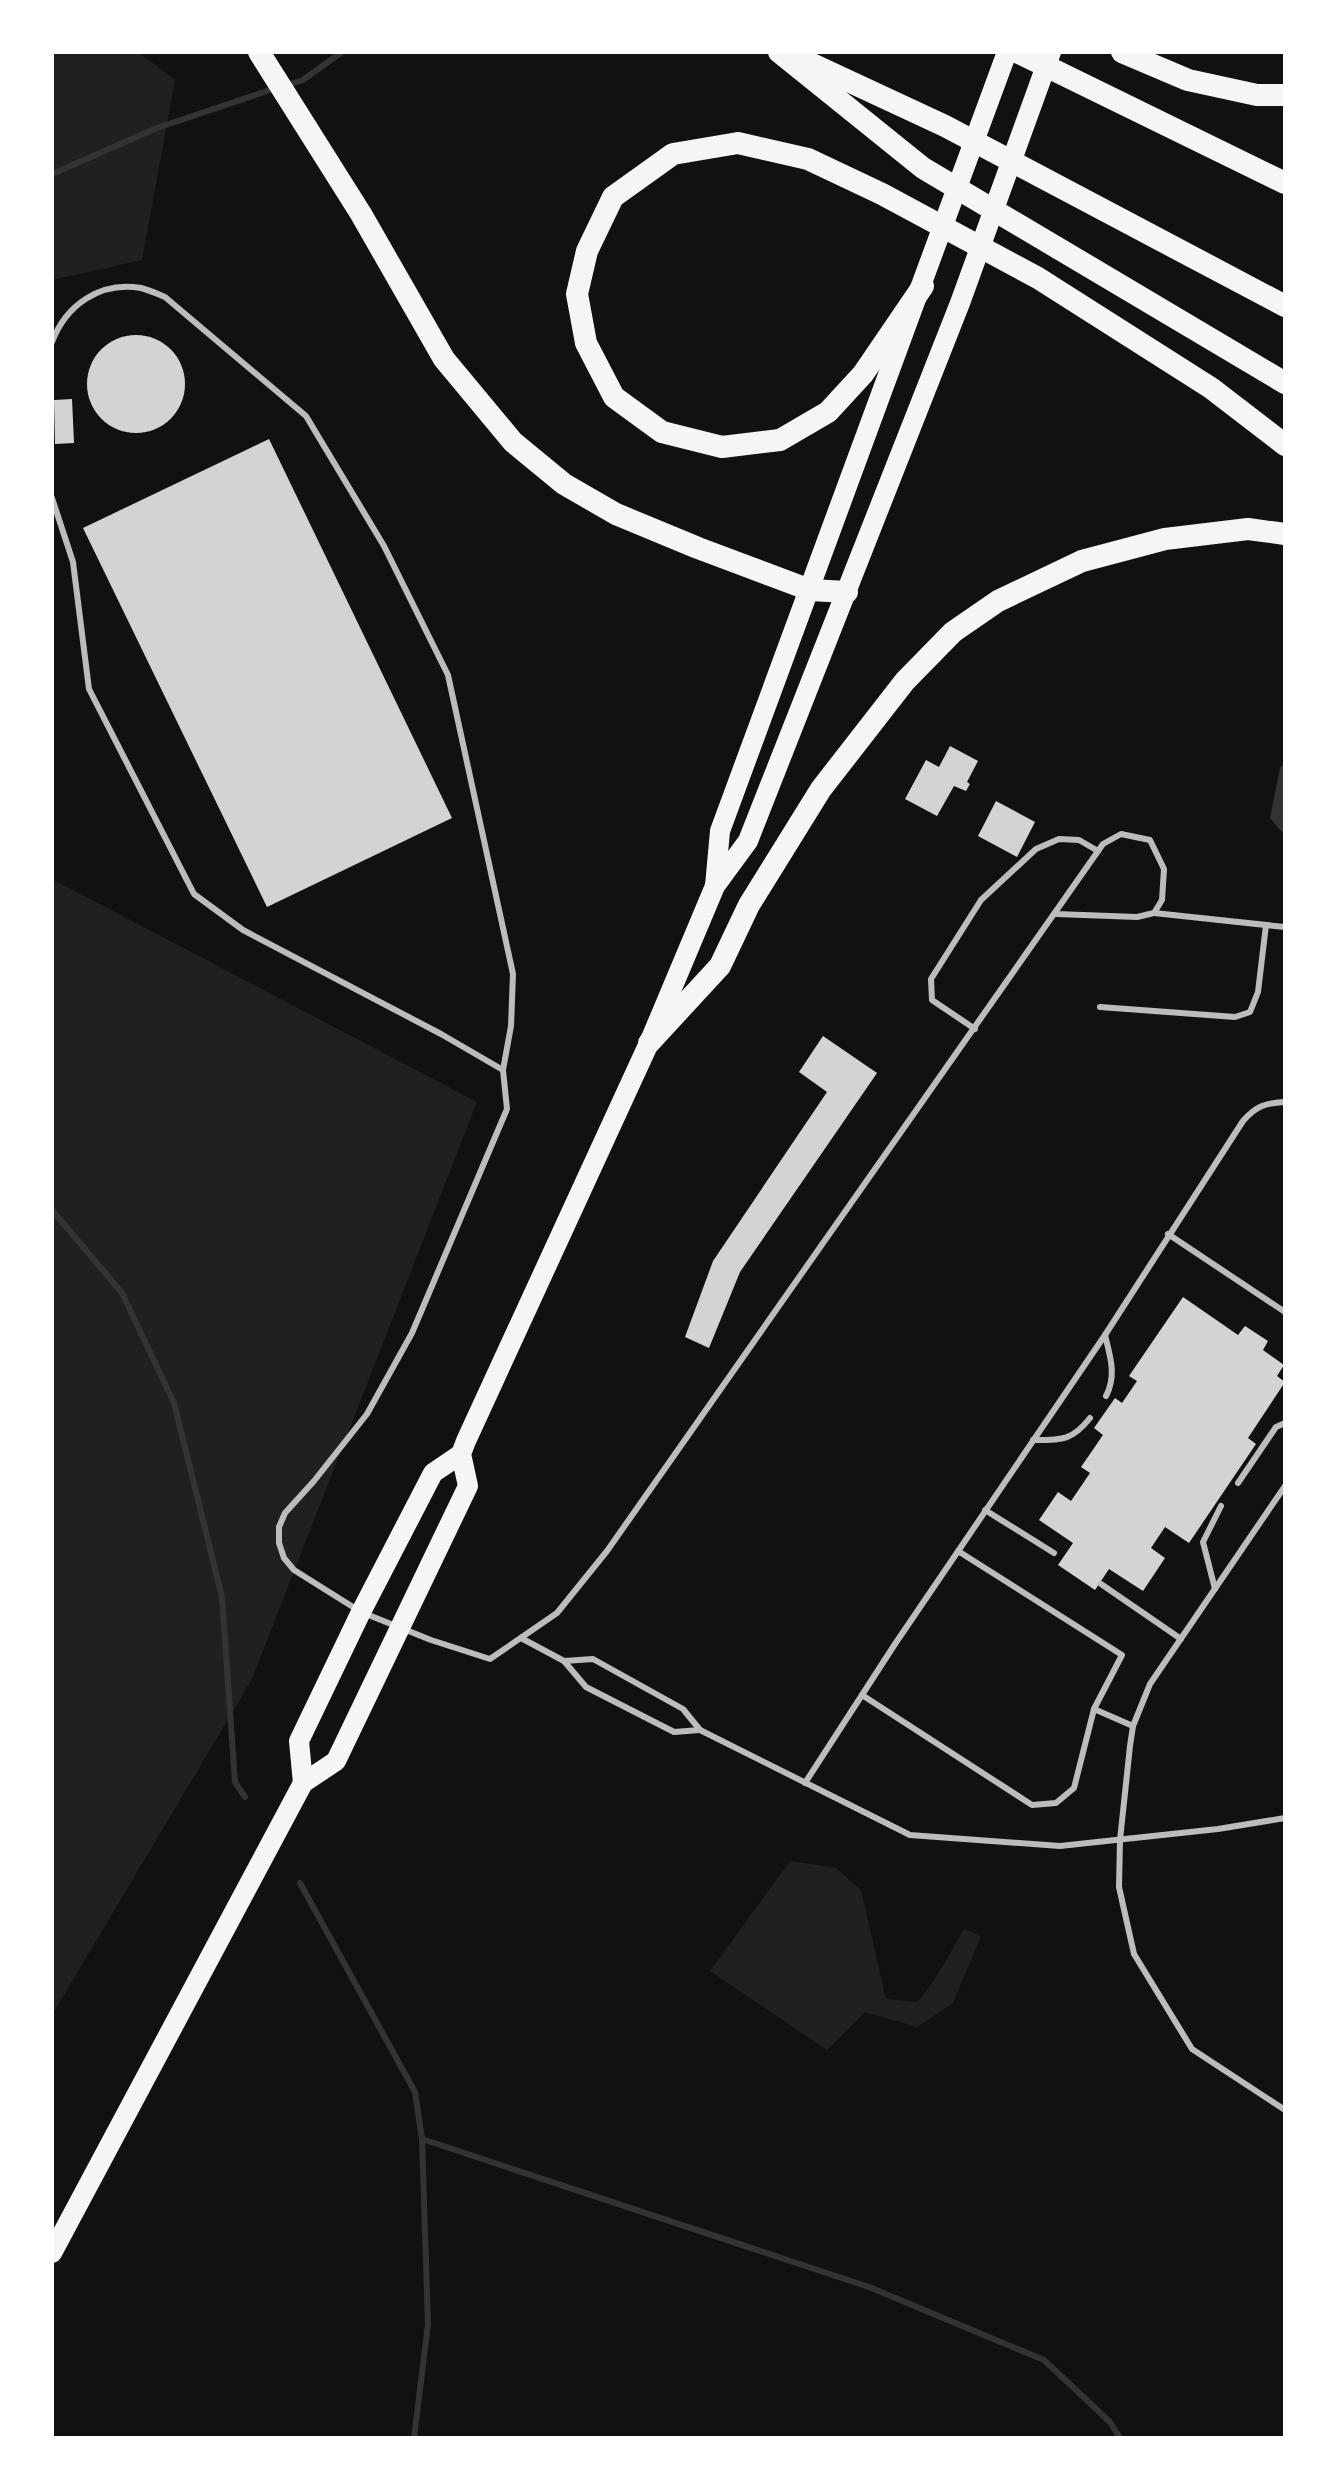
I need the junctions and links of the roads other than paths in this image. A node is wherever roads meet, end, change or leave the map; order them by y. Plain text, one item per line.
1 (259, 52) edge
2 (779, 52) edge
3 (787, 52) edge
4 (1007, 52) edge
5 (1017, 52) edge
6 (1051, 52) edge
7 (1122, 52) edge
8 (1285, 95) edge
9 (1285, 183) edge
10 (923, 286) junction
11 (1285, 306) edge
12 (52, 342) edge
13 (1285, 383) edge
14 (1285, 445) edge
15 (52, 498) edge
16 (1285, 534) edge
17 (810, 590) junction
18 (847, 592) junction
19 (1098, 851) junction
20 (715, 886) junction
21 (1154, 913) junction
22 (1056, 914) junction
23 (1266, 925) junction
24 (1285, 927) edge
25 (1100, 1007) dead end
26 (975, 1029) junction
27 (649, 1043) junction
28 (503, 1070) junction
29 (1285, 1102) edge
30 (1168, 1234) junction
31 (1285, 1312) edge
32 (1105, 1335) junction
33 (1106, 1396) dead end
34 (1090, 1418) dead end
35 (1285, 1423) edge
36 (1033, 1440) junction
37 (461, 1454) junction
38 (1238, 1483) dead end
39 (1285, 1486) edge
40 (1221, 1506) dead end
41 (985, 1510) junction
42 (958, 1551) junction
43 (1054, 1553) dead end
44 (1101, 1584) dead end
45 (1215, 1589) junction
46 (361, 1612) junction
47 (400, 1628) junction
48 (521, 1638) junction
49 (1181, 1639) junction
50 (564, 1661) junction
51 (862, 1695) junction
52 (1094, 1709) junction
53 (1133, 1726) junction
54 (700, 1730) junction
55 (303, 1783) junction
56 (805, 1783) junction
57 (1285, 1818) edge
58 (1120, 1840) junction
59 (1285, 2110) edge
60 (52, 2253) edge

1 - 17 highway
2 - 13 highway
3 - 11 highway
4 - 10 main road
5 - 9 highway
6 - 18 main road
7 - 8 highway
10 - 14 highway
10 - 17 main road
12 - 28 lane
15 - 28 lane
16 - 27 highway
17 - 18 highway
17 - 20 main road
18 - 20 main road
19 - 21 lane
19 - 22 lane
19 - 26 lane
20 - 27 main road
21 - 22 lane
21 - 23 lane
22 - 26 lane
23 - 24 lane
23 - 25 lane
26 - 48 lane
27 - 37 main road
28 - 46 lane
29 - 30 lane
30 - 31 lane
30 - 32 lane
32 - 33 lane
32 - 36 lane
34 - 36 lane
35 - 38 lane
36 - 41 lane
37 - 46 main road
37 - 47 main road
39 - 45 lane
40 - 45 lane
41 - 42 lane
41 - 43 lane
42 - 51 lane
42 - 52 lane
44 - 49 lane
45 - 49 lane
46 - 47 lane
46 - 55 main road
47 - 48 lane
47 - 55 main road
48 - 50 lane
49 - 53 lane
50 - 54 lane
50 - 54 lane
51 - 52 lane
51 - 56 lane
52 - 53 lane
53 - 58 lane
54 - 56 lane
55 - 60 main road
56 - 58 lane
57 - 58 lane
58 - 59 lane

